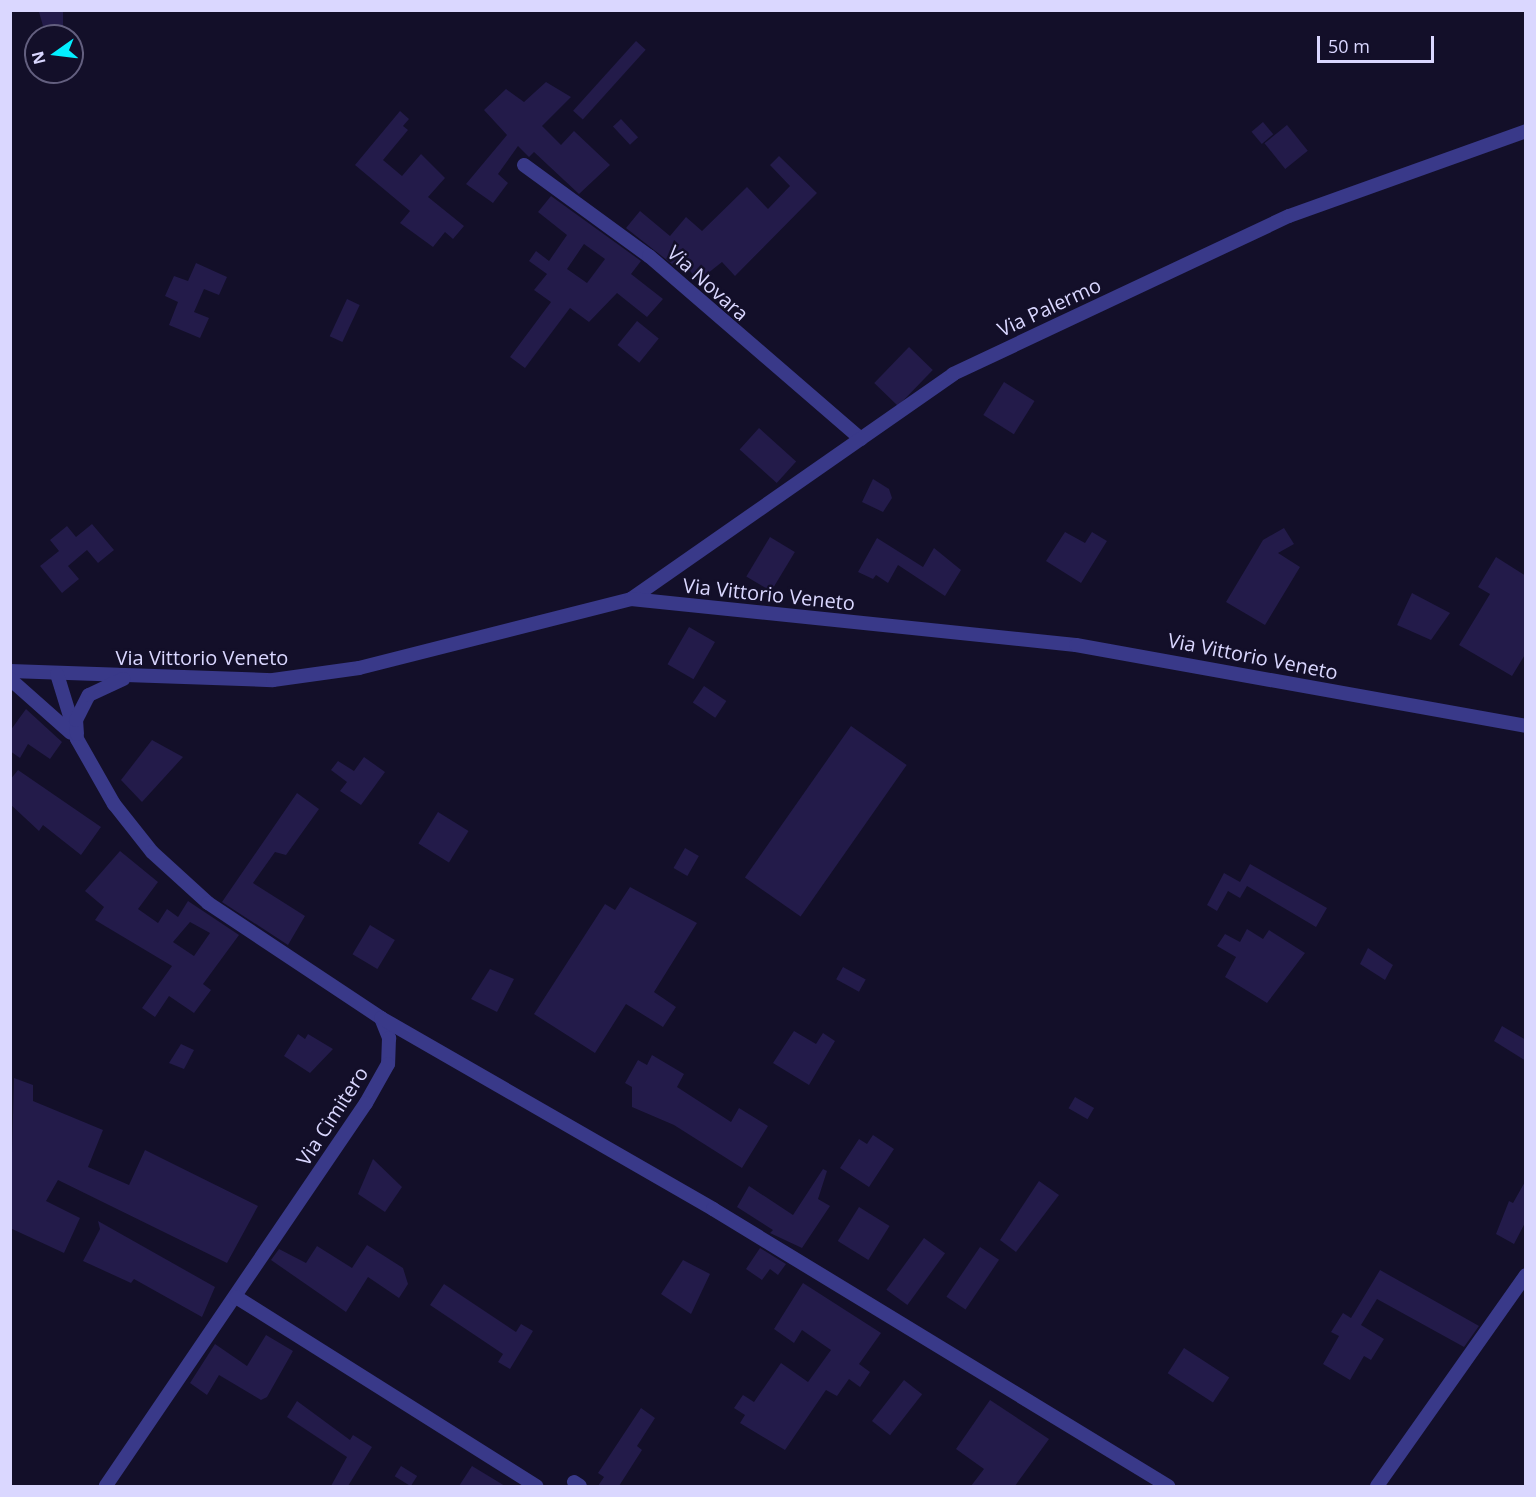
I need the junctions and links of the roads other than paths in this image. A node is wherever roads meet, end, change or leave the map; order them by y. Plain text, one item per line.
1 (1526, 131) edge
2 (524, 165) dead end
3 (861, 439) junction
4 (631, 599) junction
5 (10, 671) edge
6 (57, 674) junction
7 (128, 678) junction
8 (10, 679) edge
9 (1526, 726) edge
10 (77, 739) junction
11 (381, 1018) junction
12 (1526, 1275) edge
13 (236, 1297) junction
14 (106, 1486) edge
15 (536, 1486) edge
16 (1168, 1486) edge
17 (1377, 1486) edge

1 - 3 street, Via Palermo
2 - 3 street, Via Novara
3 - 4 street, Via Palermo
4 - 7 street, Via Vittorio Veneto
4 - 9 street, Via Vittorio Veneto
5 - 6 street, Via Vittorio Veneto
6 - 7 street, Via Vittorio Veneto
6 - 10 street
7 - 10 street
8 - 10 street
10 - 11 street
11 - 13 street, Via Cimitero
11 - 16 street
12 - 17 street
13 - 14 street, Via Cimitero
13 - 15 street

